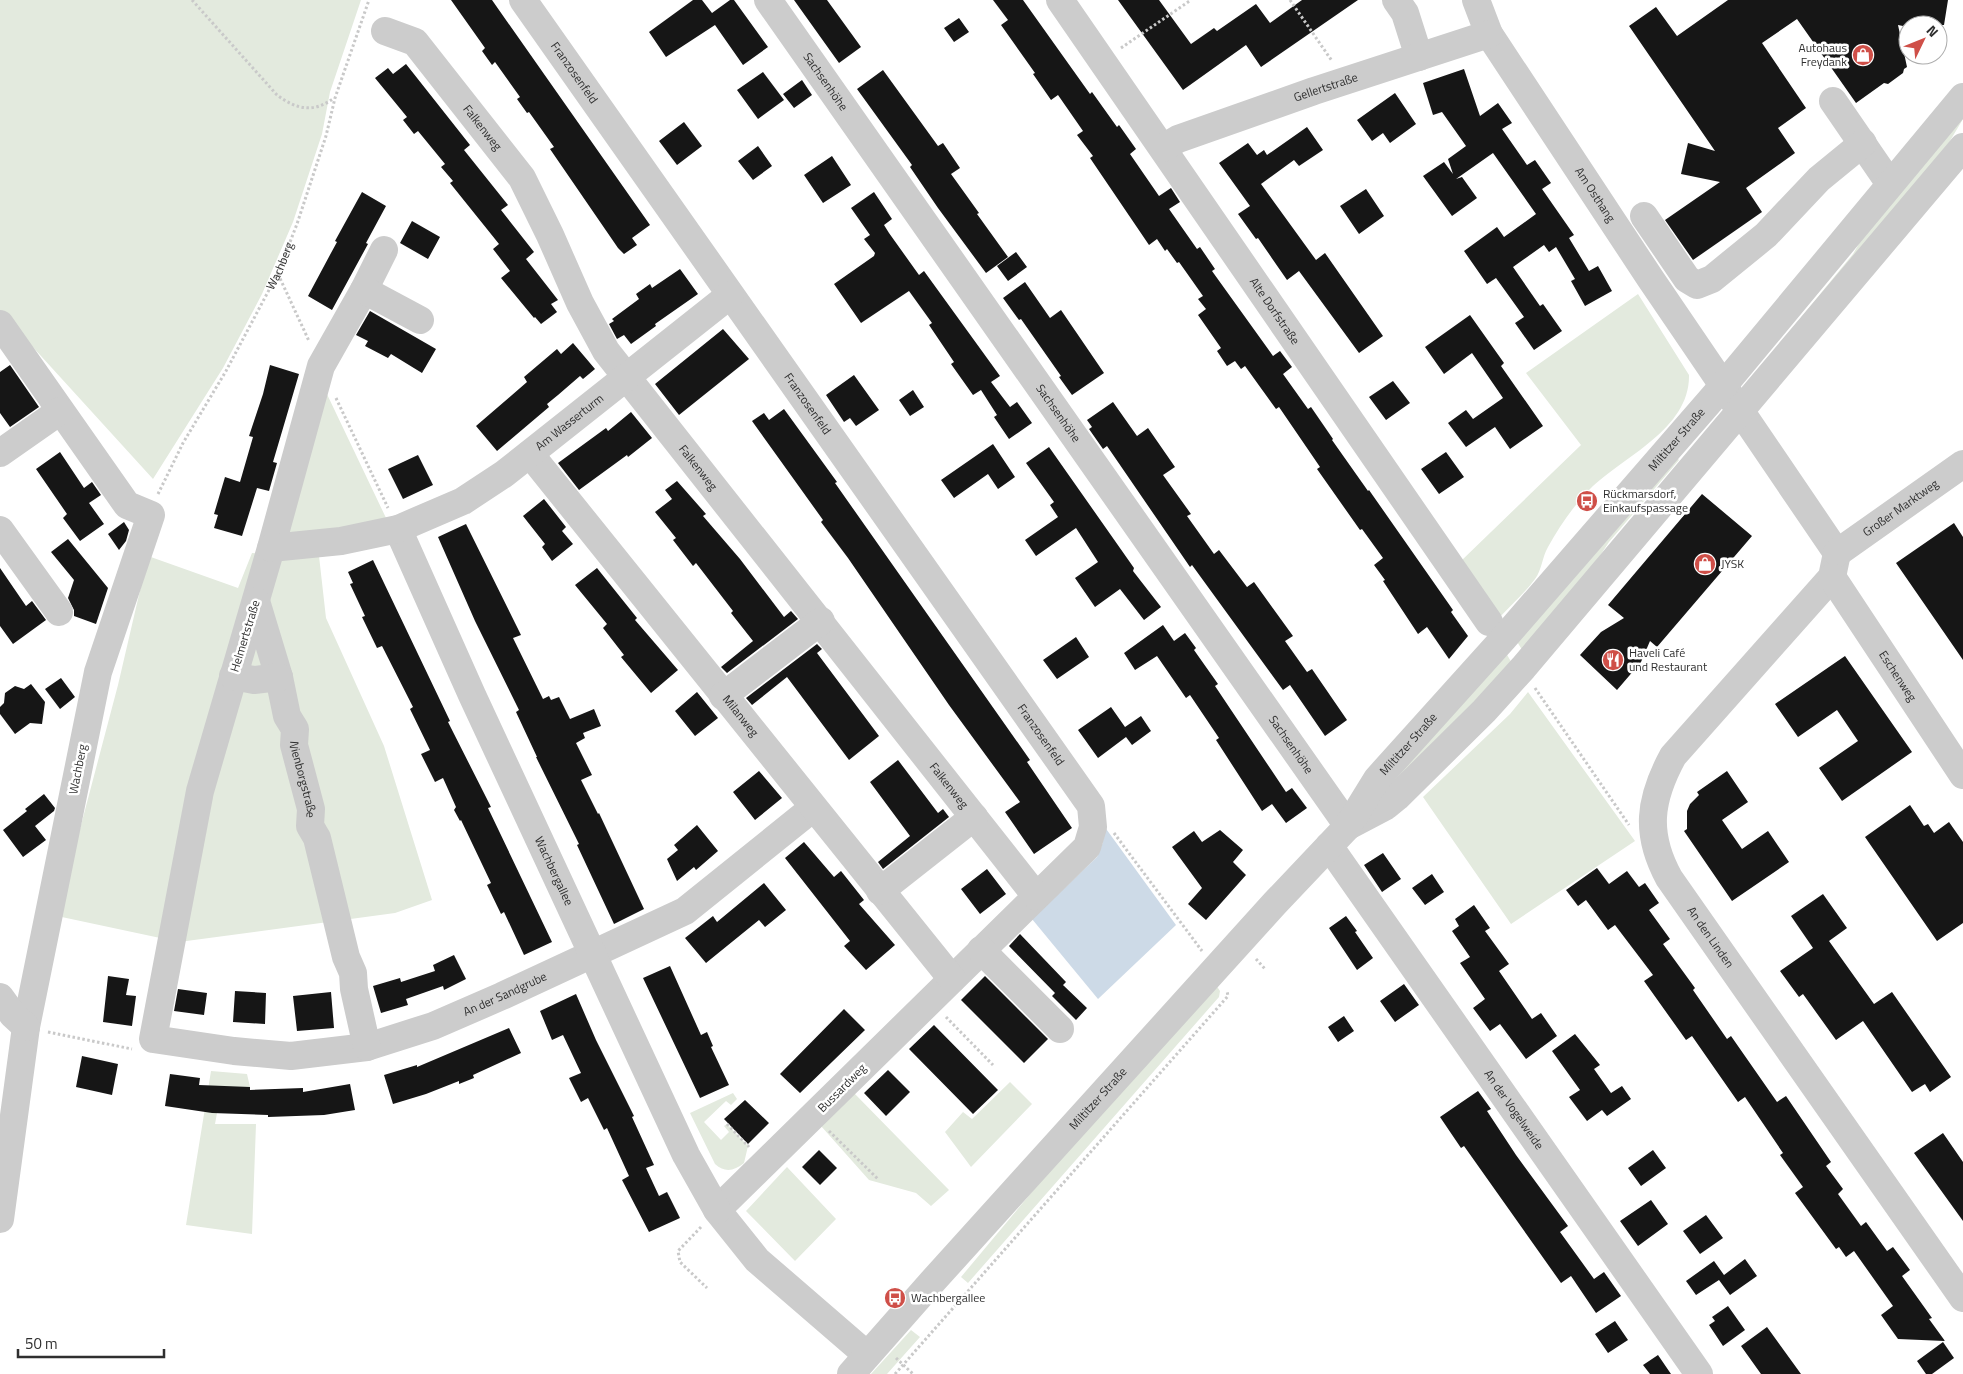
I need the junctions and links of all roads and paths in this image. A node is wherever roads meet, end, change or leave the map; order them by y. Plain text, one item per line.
1 (192, 0) edge
2 (369, 0) edge
3 (523, 0) edge
4 (768, 0) edge
5 (1060, 0) edge
6 (1191, 0) edge
7 (1290, 0) edge
8 (1396, 0) edge
9 (1476, 0) edge
10 (386, 31) dead end
11 (1489, 34) junction
12 (1119, 50) dead end
13 (1419, 57) junction
14 (1333, 62) dead end
15 (1963, 97) edge
16 (335, 98) junction
17 (1833, 101) dead end
18 (1863, 144) junction
19 (1963, 147) edge
20 (1164, 148) junction
21 (1890, 184) junction
22 (1644, 216) dead end
23 (384, 250) dead end
24 (364, 290) junction
25 (730, 295) junction
26 (420, 320) dead end
27 (0, 324) edge
28 (626, 377) junction
29 (1722, 386) junction
30 (60, 411) junction
31 (1740, 412) junction
32 (0, 453) edge
33 (530, 454) junction
34 (1963, 464) edge
35 (151, 516) junction
36 (398, 529) junction
37 (0, 530) edge
38 (271, 548) junction
39 (1834, 565) junction
40 (256, 601) junction
41 (59, 612) dead end
42 (821, 621) junction
43 (1490, 622) dead end
44 (1524, 668) junction
45 (232, 676) junction
46 (279, 677) junction
47 (723, 696) junction
48 (1963, 775) edge
49 (813, 808) junction
50 (1091, 809) junction
51 (974, 817) junction
52 (1348, 826) junction
53 (1329, 846) junction
54 (1655, 846) junction
55 (880, 891) junction
56 (1036, 896) junction
57 (981, 950) junction
58 (593, 953) junction
59 (952, 979) junction
60 (1221, 979) junction
61 (0, 996) edge
62 (930, 1001) junction
63 (26, 1027) junction
64 (1060, 1029) dead end
65 (153, 1039) junction
66 (367, 1047) junction
67 (993, 1065) dead end
68 (727, 1124) dead end
69 (827, 1128) dead end
70 (754, 1140) dead end
71 (879, 1180) dead end
72 (717, 1210) junction
73 (0, 1219) edge
74 (707, 1288) dead end
75 (1963, 1298) edge
76 (860, 1365) edge
77 (895, 1374) edge
78 (1699, 1374) edge

1 - 16 path
2 - 16 path, Wachberg
3 - 25 street, Franzosenfeld
4 - 52 street, Sachsenhöhe
5 - 20 street, Alte Dorfstraße
6 - 12 path
7 - 14 path
8 - 13 street
9 - 11 street, Am Osthang
10 - 28 street, Falkenweg
11 - 13 street, Gellertstraße
11 - 29 street, Am Osthang
13 - 20 street, Gellertstraße
15 - 21 street, Miltitzer Straße
16 - 35 path, Wachberg
17 - 18 street
18 - 21 street
18 - 22 street
19 - 31 street, Miltitzer Straße
20 - 43 street, Alte Dorfstraße
21 - 29 street, Miltitzer Straße
23 - 24 street, Helmertstraße
24 - 26 street
24 - 38 street, Helmertstraße
25 - 28 street, Am Wasserturm
25 - 50 street, Franzosenfeld
27 - 30 street
28 - 33 street, Am Wasserturm
28 - 42 street, Falkenweg
29 - 31 street, Am Osthang
29 - 52 street, Miltitzer Straße
30 - 32 street
30 - 35 street
31 - 39 street, Eschenweg
31 - 44 street, Miltitzer Straße
33 - 36 street, Am Wasserturm
33 - 47 street, Milanweg
34 - 39 street, Großer Marktweg
35 - 63 street, Wachberg
36 - 38 street, Am Wasserturm
36 - 58 street, Wachbergallee
37 - 41 street
38 - 40 street, Helmertstraße
39 - 48 street, Eschenweg
39 - 54 street, An den Linden
40 - 45 street, Helmertstraße
40 - 46 street, Nienborgstraße
42 - 47 street
42 - 51 street, Falkenweg
44 - 52 street, Miltitzer Straße
44 - 54 path
45 - 46 street
45 - 65 street, Helmertstraße
46 - 66 street, Nienborgstraße
47 - 49 street, Milanweg
49 - 55 street, Milanweg
49 - 58 street, An der Sandgrube
50 - 56 street, Bussardweg
50 - 60 path
51 - 55 street
51 - 56 street, Falkenweg
52 - 53 street, Miltitzer Straße
53 - 60 street, Miltitzer Straße
53 - 78 street, An der Vogelweide
54 - 75 street, An den Linden
55 - 59 street, Milanweg
56 - 57 street, Bussardweg
57 - 59 street, Bussardweg
57 - 64 street
58 - 66 street, An der Sandgrube
58 - 72 street, Wachbergallee
59 - 62 street, Bussardweg
60 - 76 street, Miltitzer Straße
60 - 77 path
61 - 63 street
62 - 67 path
62 - 72 street, Bussardweg
63 - 65 path
63 - 73 street, Wachberg
65 - 66 street, An der Sandgrube
68 - 70 path
69 - 71 path
72 - 74 path
72 - 76 street

